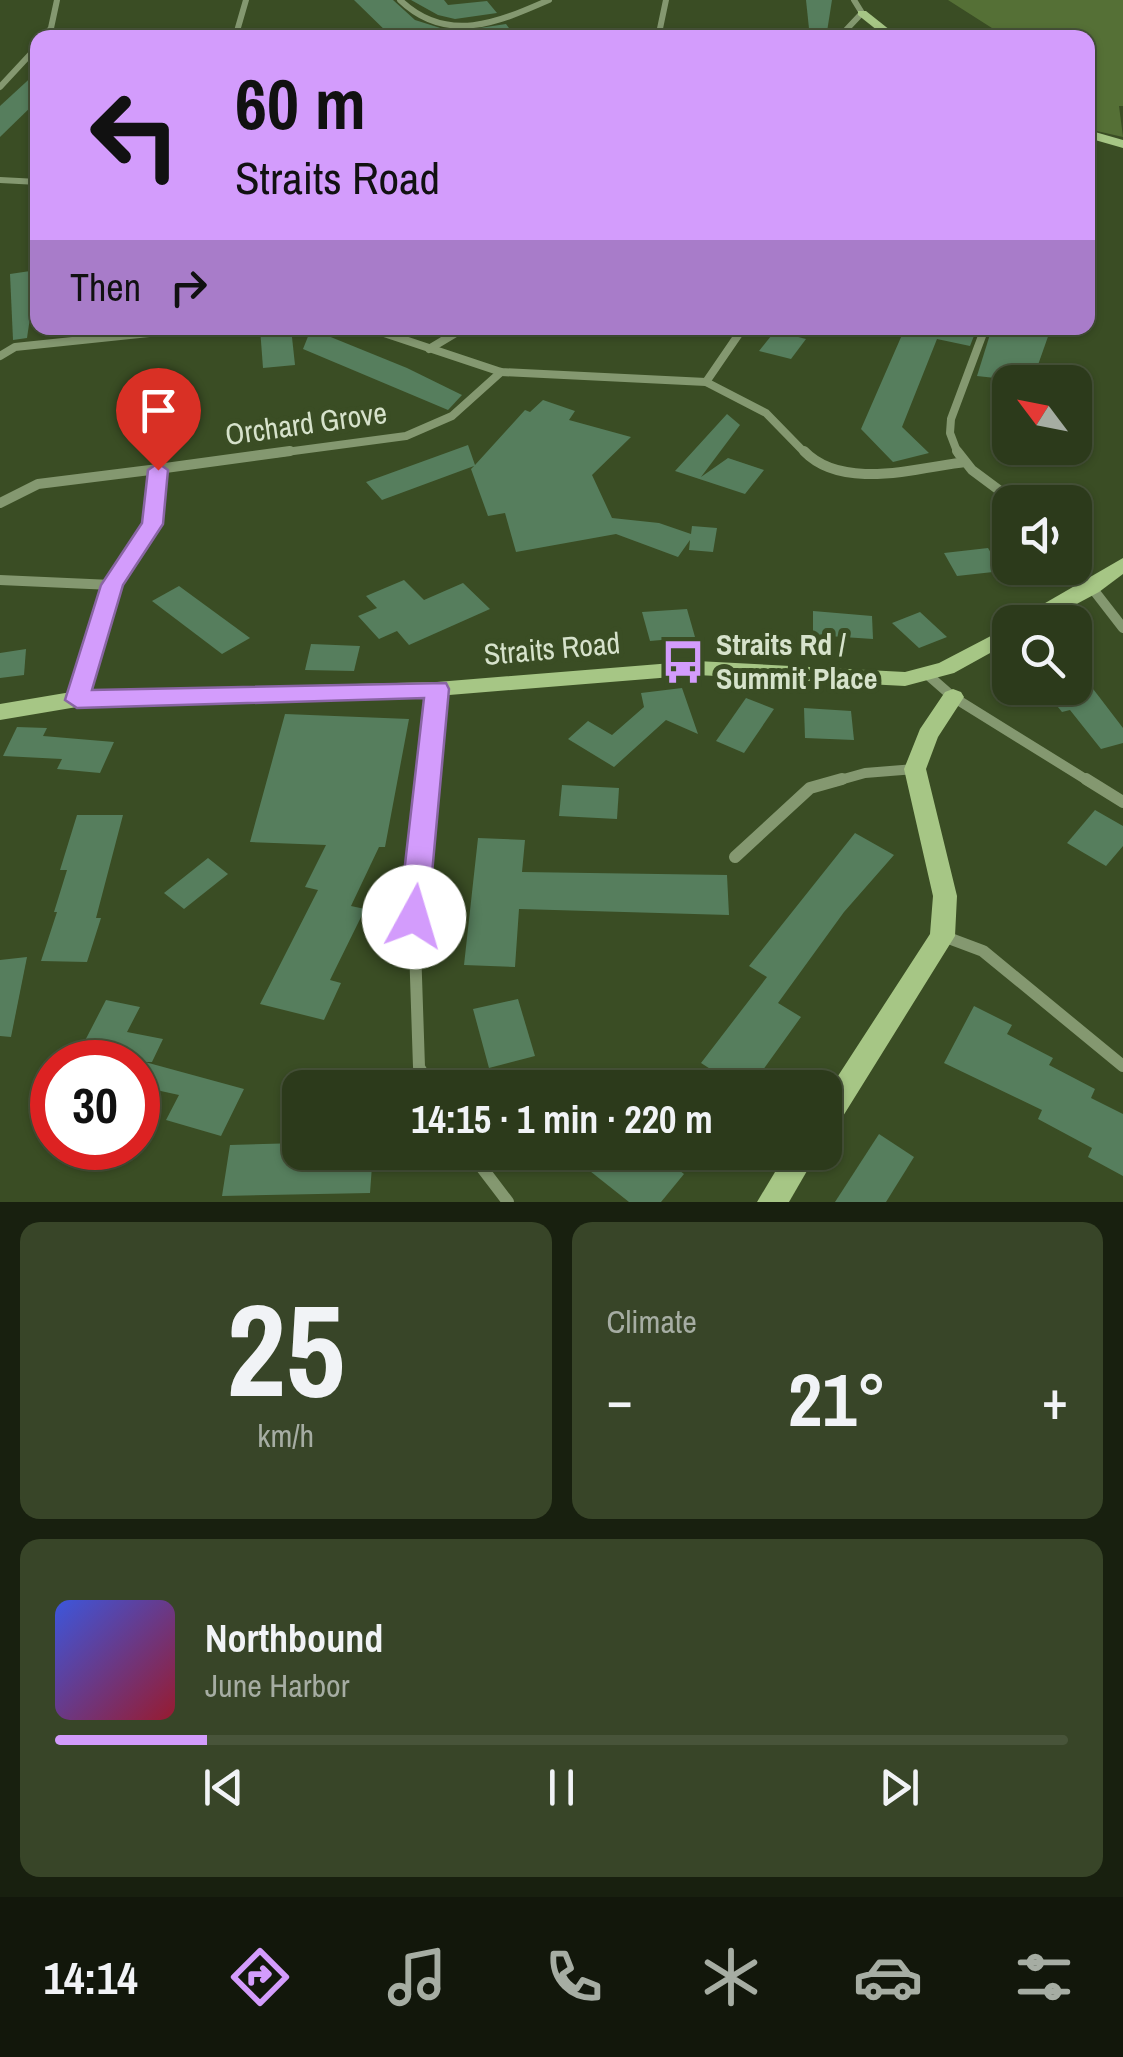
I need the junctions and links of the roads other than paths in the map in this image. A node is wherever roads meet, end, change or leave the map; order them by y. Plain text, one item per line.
1 (57, 0) edge
2 (246, 0) edge
3 (400, 0) edge
4 (549, 0) edge
5 (666, 0) edge
6 (854, 0) edge
7 (862, 14) junction
8 (50, 30) edge
9 (240, 30) edge
10 (660, 30) edge
11 (846, 30) edge
12 (884, 30) edge
13 (30, 55) edge
14 (0, 87) edge
15 (1095, 136) edge
16 (1123, 144) edge
17 (0, 180) edge
18 (30, 182) edge
19 (130, 335) edge
20 (389, 335) edge
21 (452, 335) edge
22 (738, 335) edge
23 (982, 335) edge
24 (0, 340) edge
25 (15, 347) junction
26 (429, 349) junction
27 (0, 356) edge
28 (501, 372) junction
29 (706, 382) junction
30 (964, 462) junction
31 (158, 470) junction
32 (994, 485) edge
33 (0, 502) edge
34 (1123, 564) edge
35 (0, 580) edge
36 (112, 585) junction
37 (1092, 586) junction
38 (1058, 605) edge
39 (1123, 628) edge
40 (992, 643) edge
41 (929, 676) junction
42 (437, 689) junction
43 (953, 697) junction
44 (77, 700) junction
45 (0, 712) edge
46 (915, 769) junction
47 (1123, 802) edge
48 (735, 857) dead end
49 (942, 936) junction
50 (1123, 1066) edge
51 (421, 1070) edge
52 (842, 1093) edge
53 (484, 1170) edge
54 (792, 1170) edge
55 (508, 1202) edge
56 (772, 1202) edge

1 - 8 street
2 - 9 street
3 - 4 street
5 - 10 street
6 - 7 street
7 - 11 street
7 - 12 street
13 - 14 street
15 - 16 street
17 - 18 street
19 - 25 street
20 - 26 street
21 - 26 street
22 - 29 street
23 - 30 street
24 - 25 street
25 - 27 street
26 - 28 street
28 - 29 street
28 - 31 street, Orchard Grove
29 - 30 street
30 - 32 street
31 - 33 street, Orchard Grove
31 - 36 street
34 - 37 street
35 - 36 street
36 - 44 street
37 - 38 street
37 - 39 street
40 - 41 street
41 - 42 street, Straits Road
41 - 43 street
42 - 44 street, Straits Road
42 - 51 street
43 - 46 street
43 - 47 street
44 - 45 street, Straits Road
46 - 48 street
46 - 49 street
49 - 50 street
49 - 52 street
53 - 55 street
54 - 56 street

